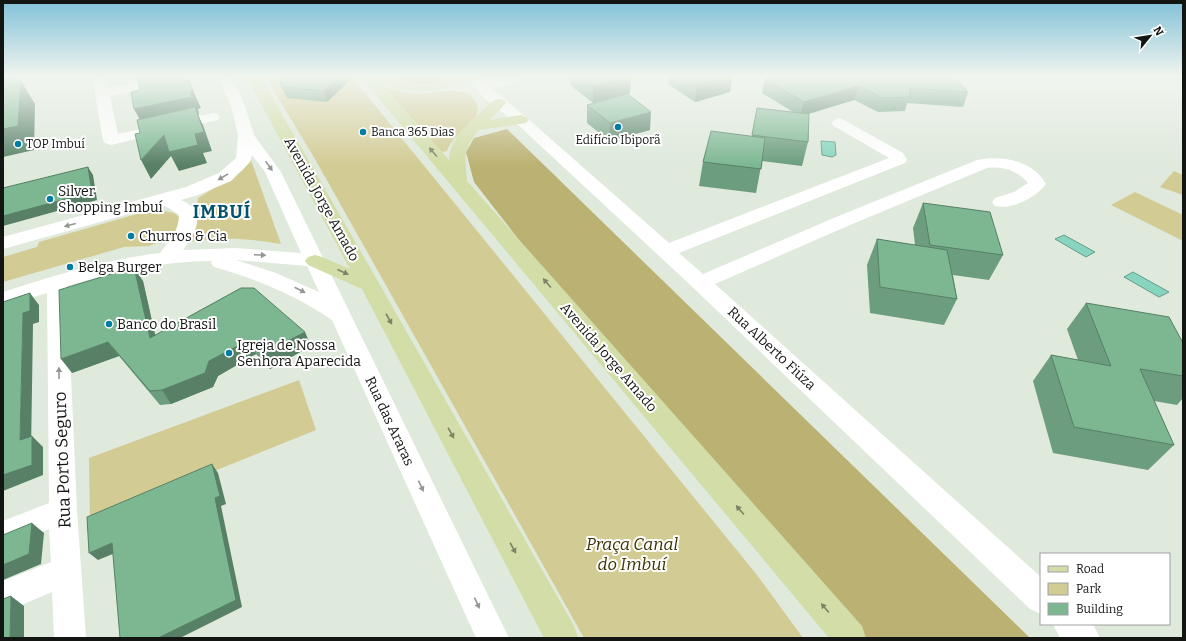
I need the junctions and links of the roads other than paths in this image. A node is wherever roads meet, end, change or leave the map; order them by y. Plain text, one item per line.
1 (104, 106) edge
2 (238, 106) edge
3 (270, 106) edge
4 (393, 106) edge
5 (496, 106) edge
6 (503, 106) edge
7 (213, 117) dead end
8 (521, 120) junction
9 (839, 122) dead end
10 (476, 126) junction
11 (246, 135) junction
12 (459, 181) junction
13 (162, 200) junction
14 (1001, 202) dead end
15 (3, 243) edge
16 (666, 251) junction
17 (175, 257) junction
18 (315, 261) junction
19 (57, 282) junction
20 (700, 283) junction
21 (370, 285) junction
22 (3, 299) edge
23 (340, 315) junction
24 (63, 510) junction
25 (3, 535) edge
26 (67, 570) junction
27 (3, 597) edge
28 (1040, 597) edge
29 (1070, 625) edge
30 (70, 638) edge
31 (493, 638) edge
32 (562, 638) edge
33 (850, 638) edge
34 (1084, 638) edge

1 - 7 street
2 - 11 street, Rua das Araras
3 - 21 main road, Avenida Jorge Amado
12 -> 4 main road, Avenida Jorge Amado
5 - 10 main road
6 - 8 street, Rua Alberto Fiúza
8 - 10 main road
8 - 16 street, Rua Alberto Fiúza
9 - 16 street
10 - 12 main road
11 -> 13 street
11 -> 18 street, Rua das Araras
33 -> 12 main road, Avenida Jorge Amado
13 -> 15 street
13 - 17 street
14 - 20 street
16 - 20 street, Rua Alberto Fiúza
17 -> 18 street
17 - 19 street
17 -> 23 street
18 -> 21 main road
18 - 23 street, Rua das Araras
19 - 22 street
24 -> 19 street, Rua Porto Seguro
20 - 28 street, Rua Alberto Fiúza
21 -> 32 main road, Avenida Jorge Amado
23 -> 31 street, Rua das Araras
24 - 25 street
24 - 26 street, Rua Porto Seguro
26 - 27 street
26 - 30 street, Rua Porto Seguro
29 - 34 street

